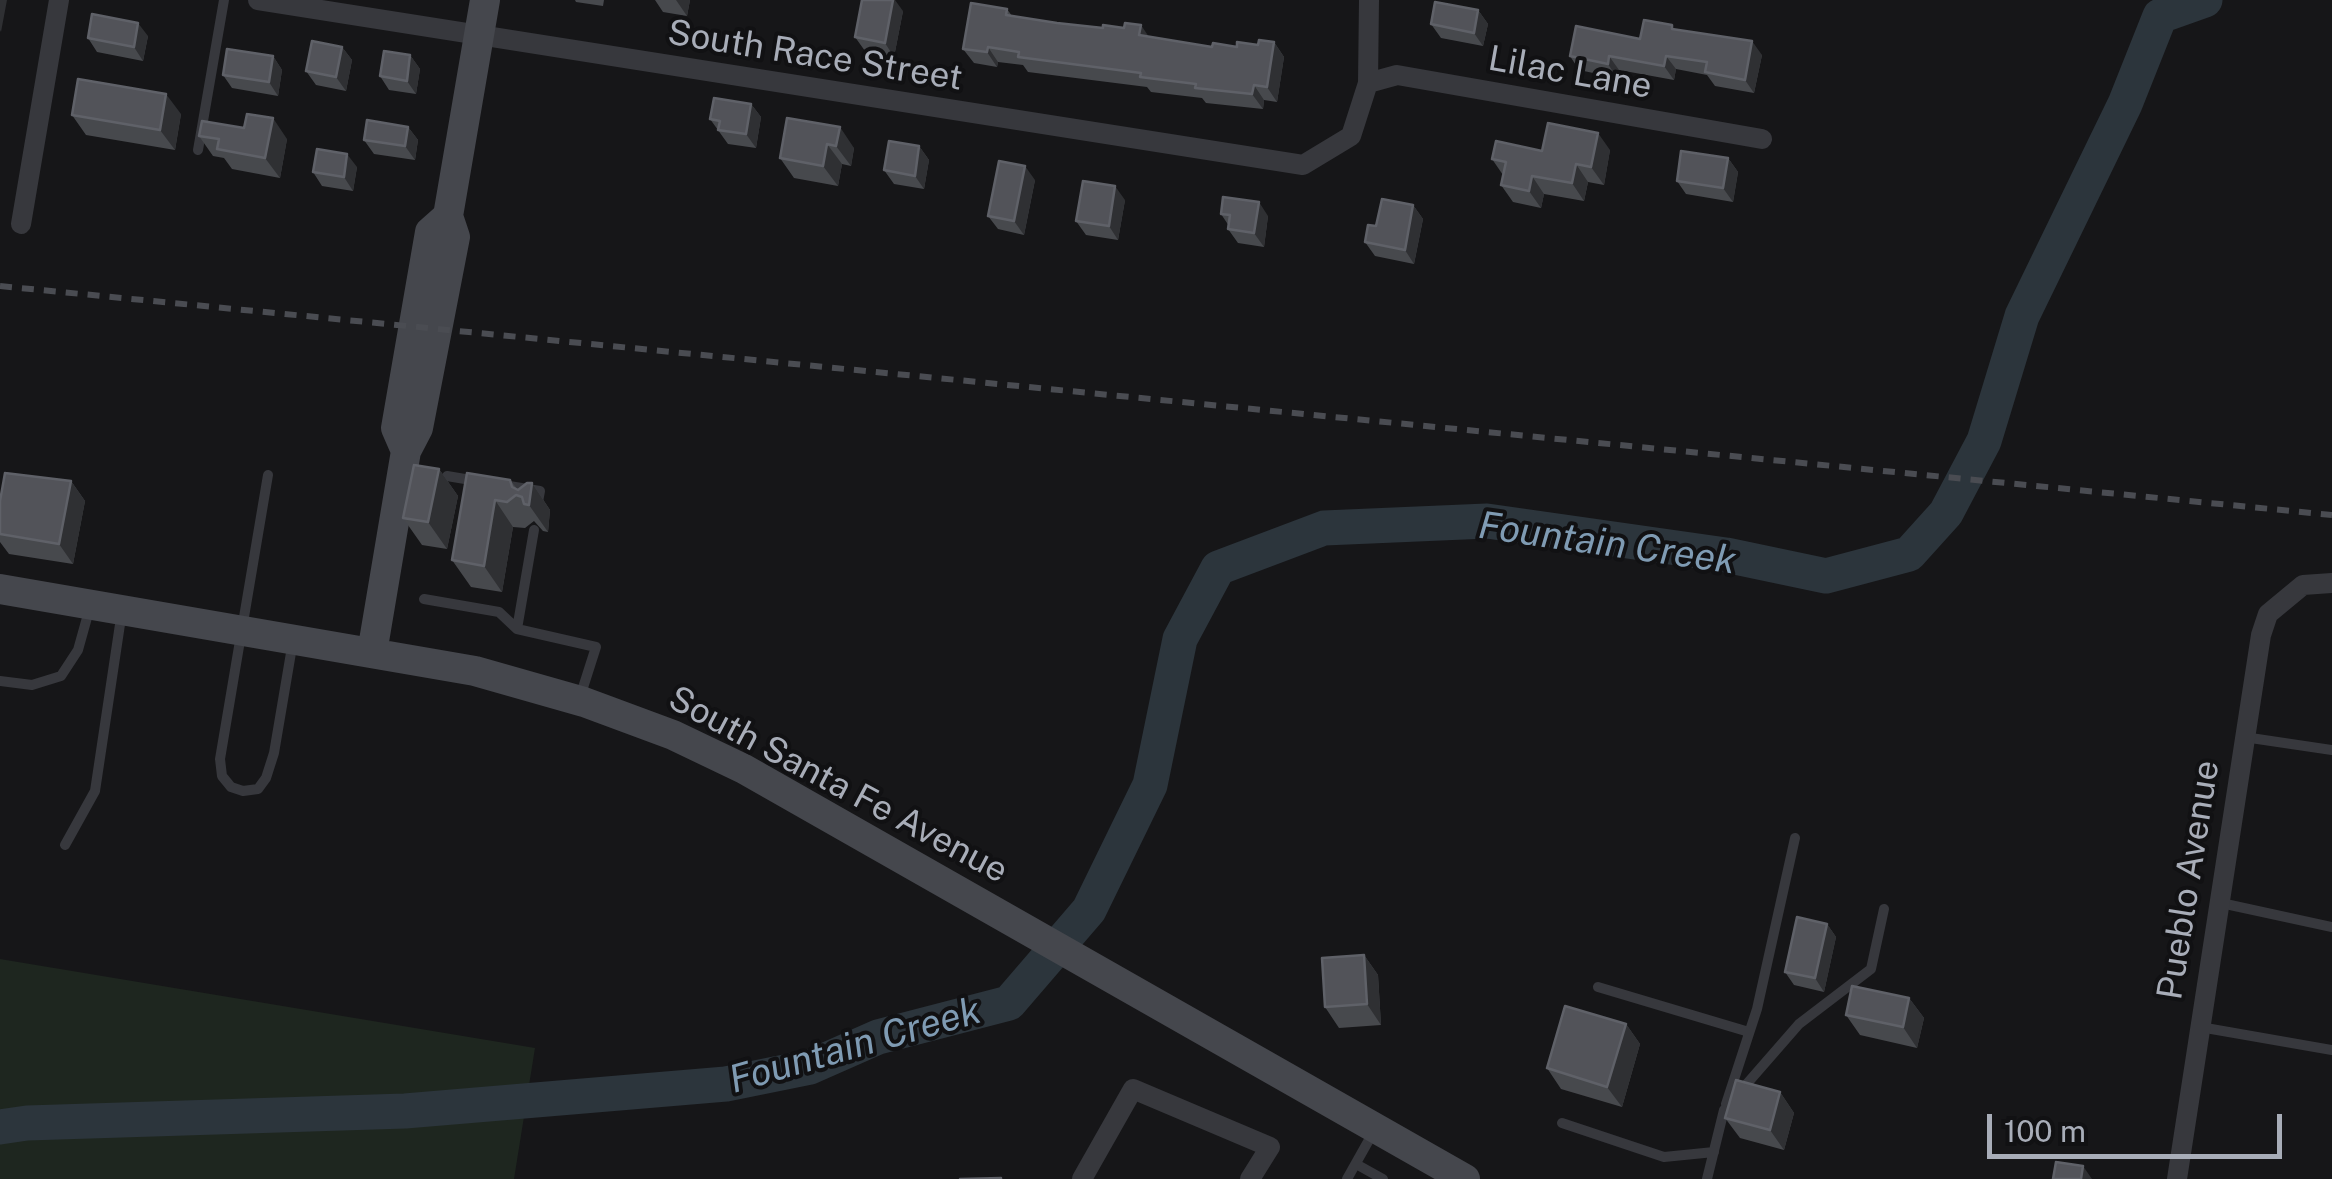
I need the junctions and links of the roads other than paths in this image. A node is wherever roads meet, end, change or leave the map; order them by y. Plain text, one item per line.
1 (59, 0) edge
2 (224, 0) edge
3 (258, 0) edge
4 (484, 0) edge
5 (1369, 0) edge
6 (478, 35) junction
7 (1368, 83) junction
8 (1762, 139) dead end
9 (198, 150) edge
10 (21, 224) dead end
11 (268, 476) dead end
12 (447, 476) dead end
13 (537, 508) dead end
14 (534, 530) dead end
15 (2332, 583) edge
16 (0, 590) edge
17 (424, 598) dead end
18 (90, 605) junction
19 (122, 610) junction
20 (517, 629) junction
21 (244, 632) junction
22 (293, 640) junction
23 (372, 653) junction
24 (0, 681) edge
25 (579, 701) junction
26 (2244, 737) junction
27 (2332, 750) edge
28 (1795, 838) dead end
29 (65, 845) dead end
30 (2219, 903) junction
31 (1884, 909) dead end
32 (2332, 927) edge
33 (1598, 987) dead end
34 (2200, 1027) junction
35 (1750, 1032) junction
36 (2332, 1050) edge
37 (1724, 1110) junction
38 (1562, 1123) dead end
39 (1375, 1130) junction
40 (1714, 1152) junction
41 (1356, 1164) junction
42 (1378, 1178) edge
43 (1082, 1179) edge
44 (1250, 1179) edge
45 (1348, 1179) edge
46 (1465, 1179) edge
47 (1707, 1179) edge
48 (2177, 1179) edge

1 - 10 street
2 - 9 lane
3 - 6 street, South Race Street
4 - 6 main road
5 - 7 street
6 - 7 street, South Race Street
6 - 23 main road
7 - 8 street, Lilac Lane
11 - 21 lane
12 - 13 lane
14 - 20 lane
15 - 26 street, Pueblo Avenue
16 - 18 main road, South Santa Fe Avenue
17 - 20 lane
18 - 19 main road, South Santa Fe Avenue
18 - 24 lane
19 - 21 main road, South Santa Fe Avenue
19 - 29 lane
20 - 25 lane
21 - 22 main road, South Santa Fe Avenue
21 - 22 lane
22 - 23 main road, South Santa Fe Avenue
23 - 25 main road, South Santa Fe Avenue
25 - 39 main road, South Santa Fe Avenue
26 - 27 lane
26 - 30 street, Pueblo Avenue
28 - 35 lane
30 - 32 lane
30 - 34 street, Pueblo Avenue
31 - 37 lane
33 - 35 lane
34 - 36 lane
34 - 48 street, Pueblo Avenue
35 - 37 lane
37 - 40 lane
38 - 40 lane
39 - 41 lane
39 - 46 main road, South Santa Fe Avenue
40 - 47 lane
41 - 42 lane
41 - 45 lane
43 - 44 street

